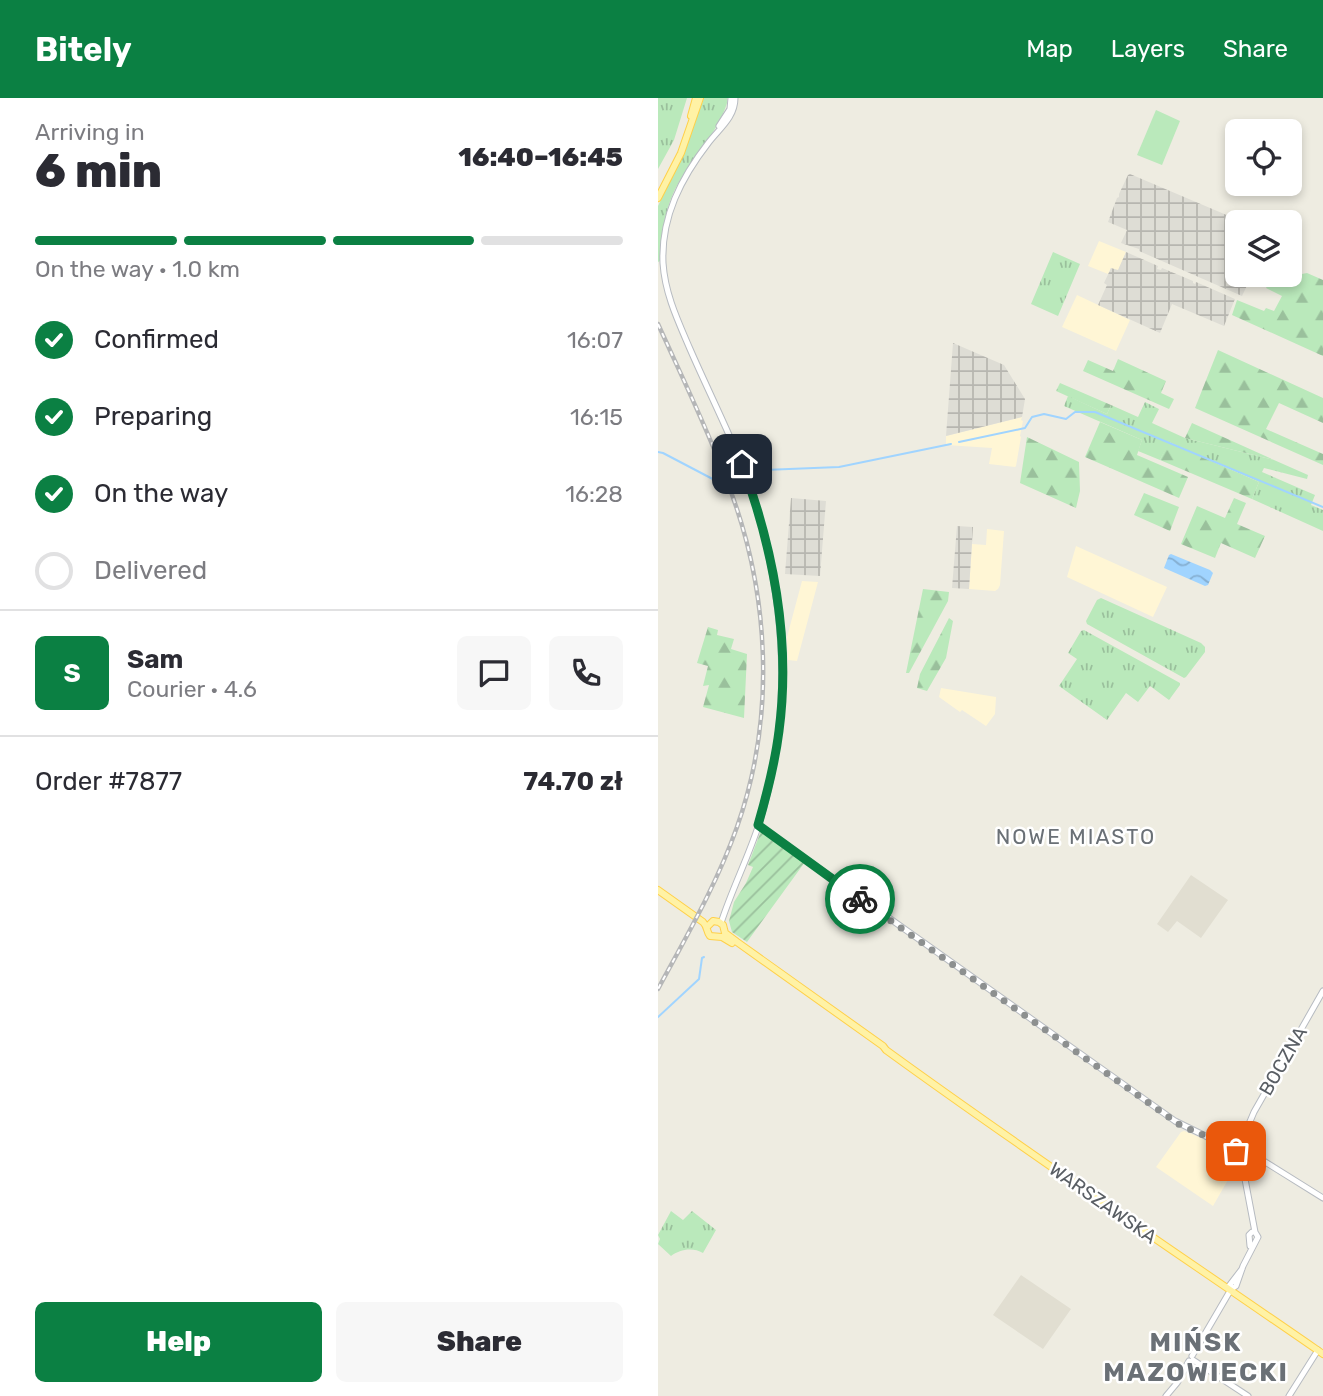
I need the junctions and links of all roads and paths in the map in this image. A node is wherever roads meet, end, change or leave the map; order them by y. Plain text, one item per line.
1 (698, 98) edge
2 (733, 98) edge
3 (658, 198) edge
4 (758, 825) junction
5 (658, 888) edge
6 (717, 926) junction
7 (1323, 991) edge
8 (1242, 1150) junction
9 (1323, 1198) edge
10 (1230, 1291) junction
11 (1320, 1352) edge
12 (1191, 1359) junction
13 (1166, 1396) edge
14 (1248, 1396) edge
15 (1289, 1396) edge

1 - 3 main road
2 - 4 street
4 - 6 street
4 - 8 street
5 - 6 main road, WARSZAWSKA
6 - 10 main road, WARSZAWSKA
7 - 8 street, BOCZNA
8 - 9 street
8 - 10 street, BOCZNA
10 - 11 main road, WARSZAWSKA
10 - 12 street
11 - 15 street
12 - 13 street
12 - 14 street

